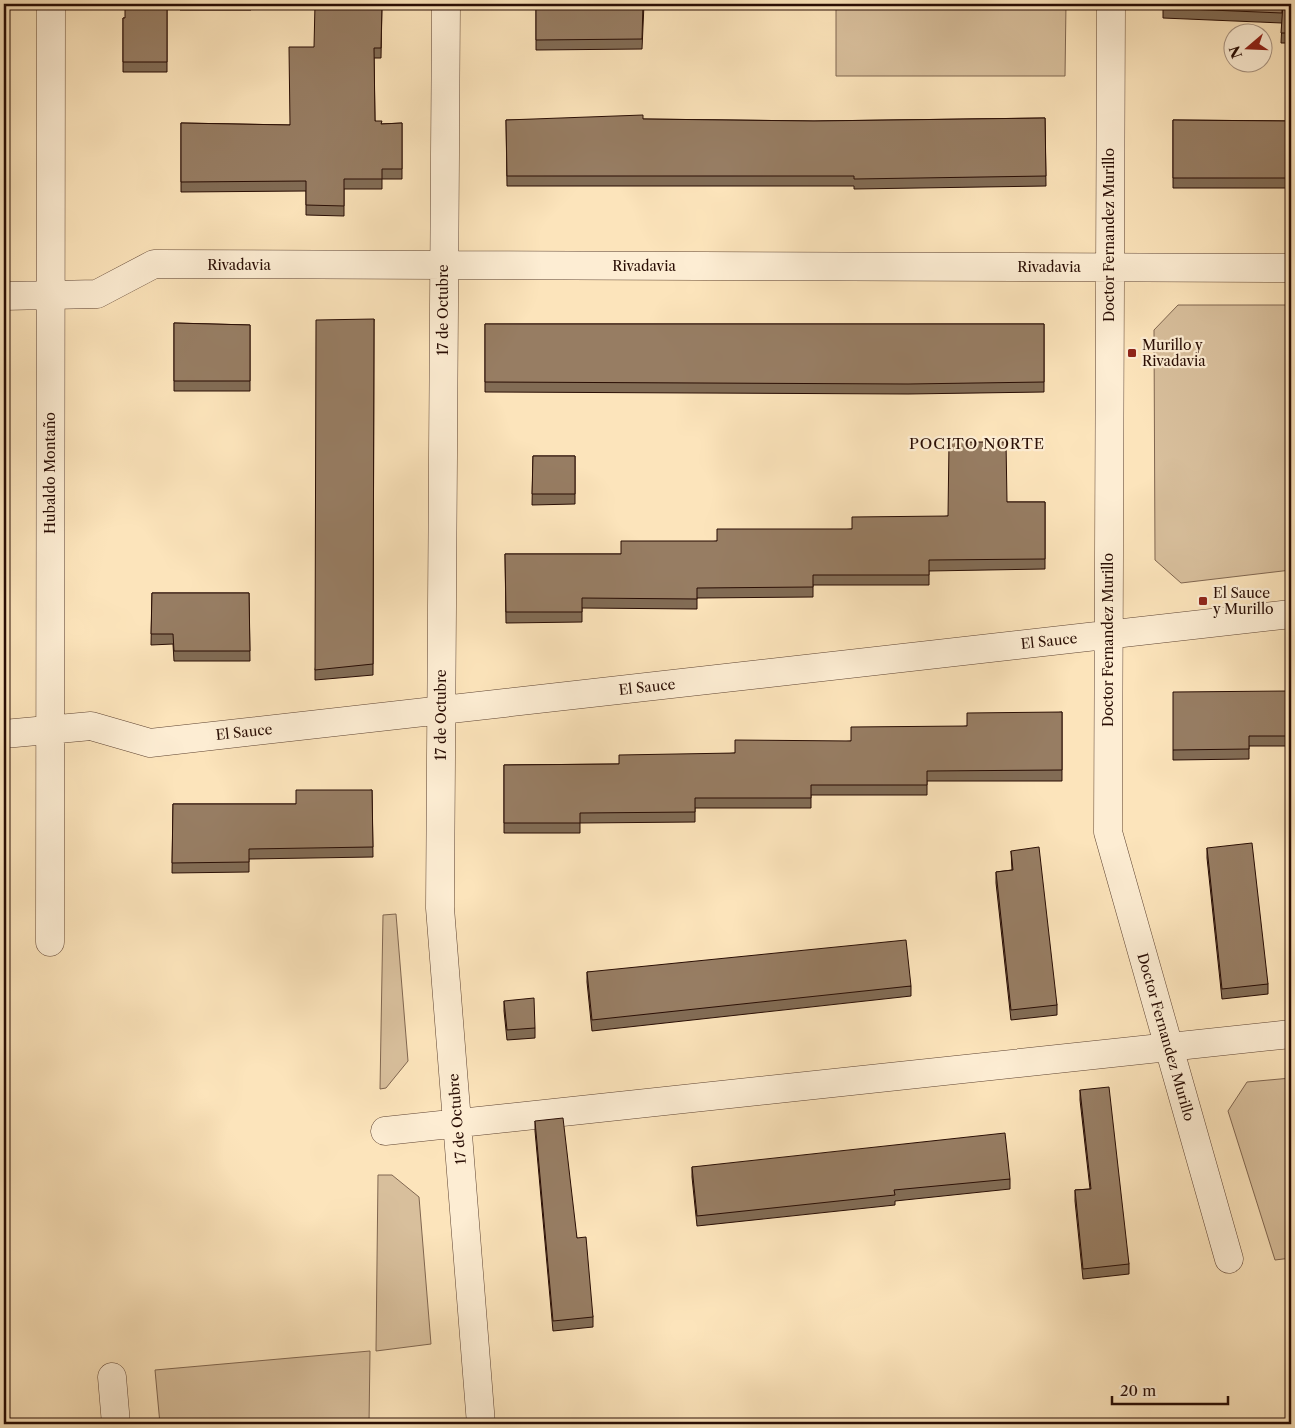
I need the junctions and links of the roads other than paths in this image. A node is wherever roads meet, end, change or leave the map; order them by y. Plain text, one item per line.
1 (51, 4) edge
2 (446, 4) edge
3 (1110, 4) edge
4 (443, 265) junction
5 (1109, 267) junction
6 (1291, 268) edge
7 (51, 295) junction
8 (4, 296) edge
9 (1291, 614) edge
10 (1108, 634) junction
11 (441, 710) junction
12 (50, 730) junction
13 (4, 734) edge
14 (50, 942) dead end
15 (1291, 1034) edge
16 (1169, 1047) junction
17 (458, 1124) junction
18 (385, 1131) dead end
19 (1229, 1259) dead end
20 (112, 1377) dead end
21 (116, 1424) edge
22 (481, 1424) edge

1 - 7 street, Hubaldo Montaño
2 - 4 street, 17 de Octubre
3 - 5 street, Doctor Fernandez Murillo
4 - 5 street, Rivadavia
4 - 7 street, Rivadavia
4 - 11 street, 17 de Octubre
5 - 6 street, Rivadavia
5 - 10 street, Doctor Fernandez Murillo
7 - 8 street, Rivadavia
7 - 12 street, Hubaldo Montaño
9 - 10 street, El Sauce
10 - 11 street, El Sauce
10 - 16 street, Doctor Fernandez Murillo
11 - 12 street, El Sauce
11 - 17 street, 17 de Octubre
12 - 13 street, El Sauce
12 - 14 street, Hubaldo Montaño
15 - 16 street
16 - 17 street
16 - 19 street, Doctor Fernandez Murillo
17 - 18 street
17 - 22 street, 17 de Octubre
20 - 21 street

